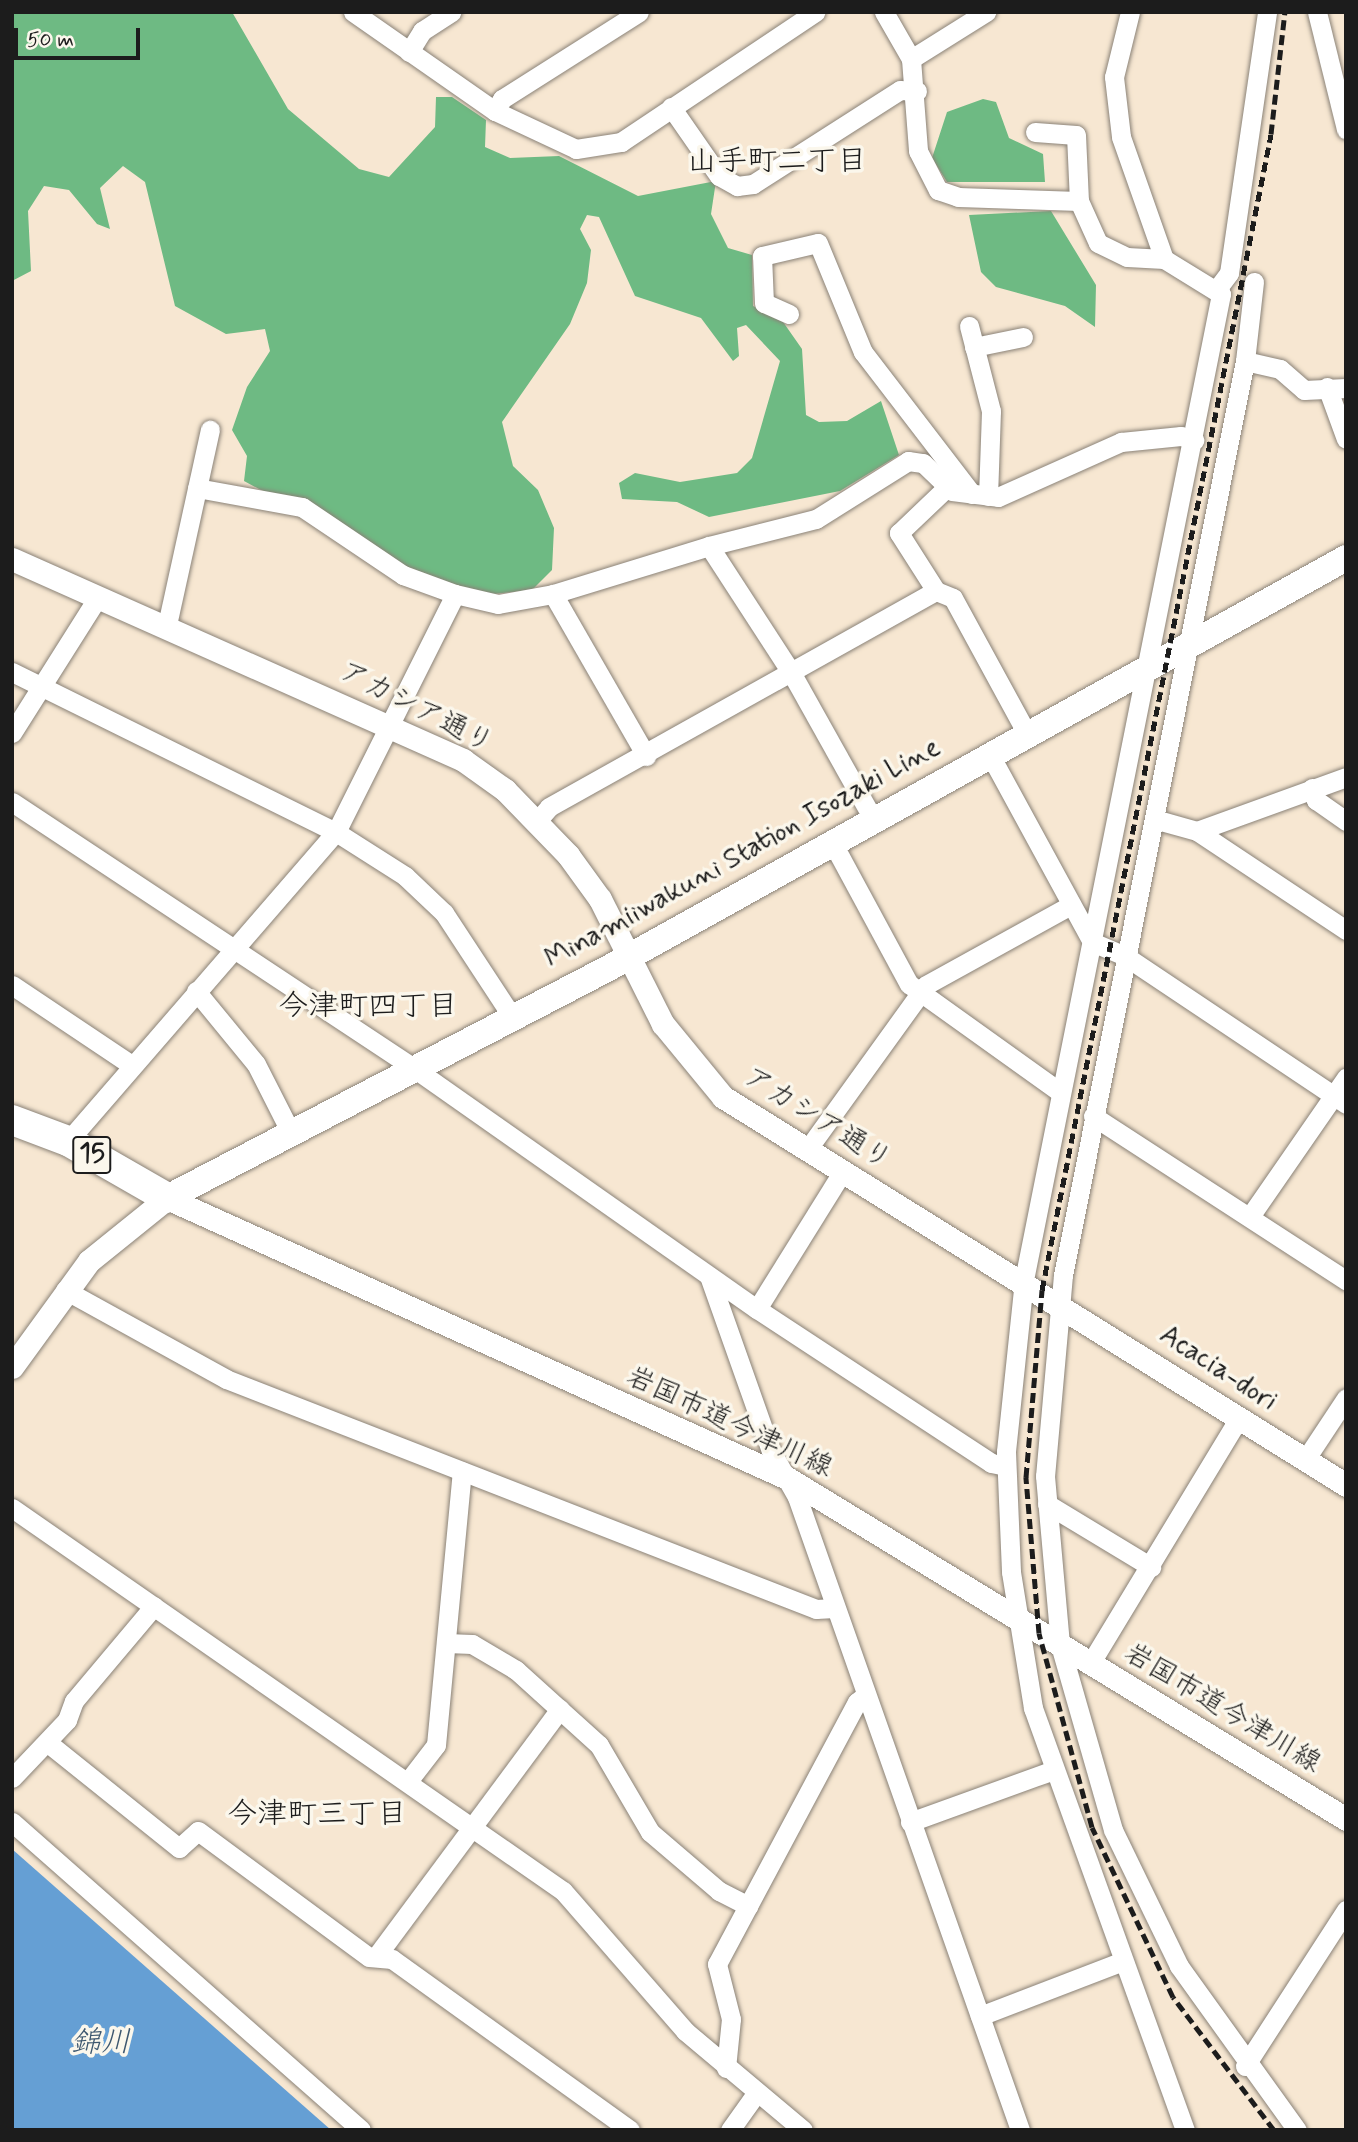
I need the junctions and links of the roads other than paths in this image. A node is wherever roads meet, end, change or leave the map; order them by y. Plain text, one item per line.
1 (354, 12) edge
2 (451, 12) edge
3 (639, 12) edge
4 (815, 12) edge
5 (884, 12) edge
6 (986, 12) edge
7 (1130, 12) edge
8 (1268, 12) edge
9 (1317, 12) edge
10 (409, 52) junction
11 (911, 58) junction
12 (917, 91) junction
13 (671, 107) junction
14 (495, 111) junction
15 (1346, 129) edge
16 (1035, 132) dead end
17 (1079, 201) junction
18 (1164, 259) junction
19 (1254, 282) dead end
20 (1217, 289) junction
21 (789, 313) dead end
22 (968, 326) dead end
23 (1023, 337) dead end
24 (974, 347) junction
25 (1245, 361) junction
26 (1337, 388) edge
27 (210, 430) dead end
28 (1346, 439) edge
29 (1194, 440) junction
30 (197, 488) junction
31 (945, 489) junction
32 (980, 495) junction
33 (709, 546) junction
34 (1346, 558) edge
35 (12, 559) edge
36 (936, 591) junction
37 (456, 594) junction
38 (554, 594) junction
39 (98, 597) junction
40 (167, 625) junction
41 (1187, 643) junction
42 (1146, 665) junction
43 (12, 671) edge
44 (792, 674) junction
45 (41, 684) junction
46 (390, 722) junction
47 (1026, 732) junction
48 (12, 733) edge
49 (989, 753) junction
50 (646, 756) junction
51 (1346, 777) edge
52 (1312, 788) junction
53 (12, 802) edge
54 (873, 819) junction
55 (1154, 819) junction
56 (537, 821) junction
57 (1346, 821) edge
58 (1197, 831) junction
59 (336, 832) junction
60 (831, 840) junction
61 (1071, 905) junction
62 (1346, 930) edge
63 (1092, 942) junction
64 (235, 946) junction
65 (629, 956) junction
66 (1125, 956) junction
67 (12, 985) edge
68 (196, 990) junction
69 (918, 993) junction
70 (513, 1018) junction
71 (130, 1064) junction
72 (415, 1069) junction
73 (1346, 1078) edge
74 (1060, 1092) junction
75 (1340, 1100) edge
76 (1094, 1116) junction
77 (12, 1120) edge
78 (292, 1133) junction
79 (68, 1141) junction
80 (807, 1150) junction
81 (843, 1171) junction
82 (167, 1198) junction
83 (1251, 1215) junction
84 (709, 1276) junction
85 (1024, 1280) junction
86 (1346, 1280) edge
87 (65, 1290) junction
88 (1059, 1301) junction
89 (757, 1309) junction
90 (12, 1367) edge
91 (1346, 1398) edge
92 (1239, 1418) junction
93 (1305, 1460) junction
94 (1006, 1466) junction
95 (462, 1471) junction
96 (787, 1478) junction
97 (1346, 1485) edge
98 (1046, 1504) junction
99 (12, 1508) edge
100 (1151, 1567) junction
101 (153, 1606) junction
102 (835, 1608) junction
103 (1016, 1617) junction
104 (446, 1643) junction
105 (1060, 1645) junction
106 (1090, 1664) junction
107 (866, 1695) junction
108 (560, 1709) junction
109 (48, 1743) junction
110 (1051, 1771) junction
111 (12, 1779) edge
112 (409, 1780) junction
113 (1346, 1819) edge
114 (12, 1822) edge
115 (910, 1822) junction
116 (474, 1825) junction
117 (748, 1906) junction
118 (1346, 1910) edge
119 (378, 1954) junction
120 (1121, 1962) junction
121 (980, 2016) junction
122 (1245, 2066) junction
123 (726, 2068) junction
124 (755, 2095) junction
125 (361, 2130) edge
126 (630, 2130) edge
127 (730, 2130) edge
128 (803, 2130) edge
129 (1020, 2130) edge
130 (1185, 2130) edge
131 (1297, 2130) edge

1 - 10 street
2 - 10 street
3 - 14 street
4 - 13 street
5 - 11 street
6 - 11 street
7 - 18 street
8 - 20 street
9 - 15 street
10 - 14 street
11 - 12 street
12 - 13 street
12 - 17 street
13 - 14 street
16 - 17 street
17 - 18 street
18 - 20 street
19 - 25 street
20 - 29 street
21 - 32 street
22 - 24 street
23 - 24 street
24 - 32 street
25 - 26 street
25 - 41 street
26 - 28 street
27 - 30 street
29 - 32 street
29 - 42 street
30 - 37 street
30 - 40 street
31 - 32 street
31 - 33 street
31 - 36 street
33 - 38 street
33 - 44 street
34 - 41 main road, Minamiiwakuni Station Isozaki Line
35 - 39 street, アカシア通り
36 - 44 street
36 - 47 street
37 - 38 street
37 - 46 street
38 - 50 street
39 - 40 street, アカシア通り
39 - 45 street
40 - 46 street, アカシア通り
41 - 42 main road, Minamiiwakuni Station Isozaki Line
41 - 55 street
42 - 47 main road, Minamiiwakuni Station Isozaki Line
42 - 63 street
43 - 45 street
44 - 50 street
44 - 54 street
45 - 48 street
45 - 59 street
46 - 56 street, アカシア通り
46 - 59 street
47 - 49 main road, Minamiiwakuni Station Isozaki Line
49 - 54 main road, Minamiiwakuni Station Isozaki Line
49 - 61 street
50 - 56 street
51 - 52 street
52 - 57 street
52 - 58 street
53 - 64 street
54 - 60 main road, Minamiiwakuni Station Isozaki Line
55 - 58 street
55 - 66 street
56 - 65 street, アカシア通り
58 - 62 street
59 - 64 street
59 - 70 street
60 - 65 main road, Minamiiwakuni Station Isozaki Line
60 - 69 street
61 - 63 street
61 - 69 street
63 - 66 street
63 - 74 street
64 - 68 street
64 - 72 street
65 - 70 main road, Minamiiwakuni Station Isozaki Line
65 - 80 street, アカシア通り
66 - 75 street
66 - 76 street
67 - 71 street
68 - 71 street
68 - 78 street
69 - 74 street
69 - 80 street
70 - 72 main road, Minamiiwakuni Station Isozaki Line
71 - 79 street
72 - 78 main road, Minamiiwakuni Station Isozaki Line
72 - 84 street
73 - 75 street
74 - 85 street
75 - 83 street
76 - 83 street
76 - 88 street
77 - 79 main road, 15
78 - 82 main road, Minamiiwakuni Station Isozaki Line
79 - 82 main road, 15
80 - 81 street, アカシア通り
81 - 85 street, アカシア通り
81 - 89 street
82 - 87 street
82 - 96 street, 岩国市道今津川線
83 - 86 street
84 - 89 street
84 - 96 street
85 - 88 street, アカシア通り
85 - 94 street
87 - 90 street
87 - 95 street
88 - 92 street, Acacia-dori
88 - 98 street
89 - 94 street
91 - 93 street
92 - 93 street, Acacia-dori
92 - 100 street
93 - 97 street, Acacia-dori
94 - 103 street
95 - 102 street
95 - 104 street
96 - 102 street
96 - 103 street, 岩国市道今津川線
98 - 100 street
98 - 105 street
99 - 101 street
100 - 106 street
101 - 109 street
101 - 112 street
102 - 107 street
103 - 105 street, 岩国市道今津川線
103 - 110 street
104 - 108 street
104 - 112 street
105 - 106 street, 岩国市道今津川線
105 - 122 street
106 - 113 street, 岩国市道今津川線
107 - 115 street
107 - 117 street
108 - 116 street
108 - 117 street
109 - 111 street
109 - 119 street
110 - 115 street
110 - 120 street
112 - 116 street
114 - 125 street
115 - 121 street
116 - 119 street
116 - 123 street
117 - 123 street
118 - 122 street
119 - 126 street
120 - 121 street
120 - 130 street
121 - 129 street
122 - 131 street
123 - 124 street
124 - 127 street
124 - 128 street

